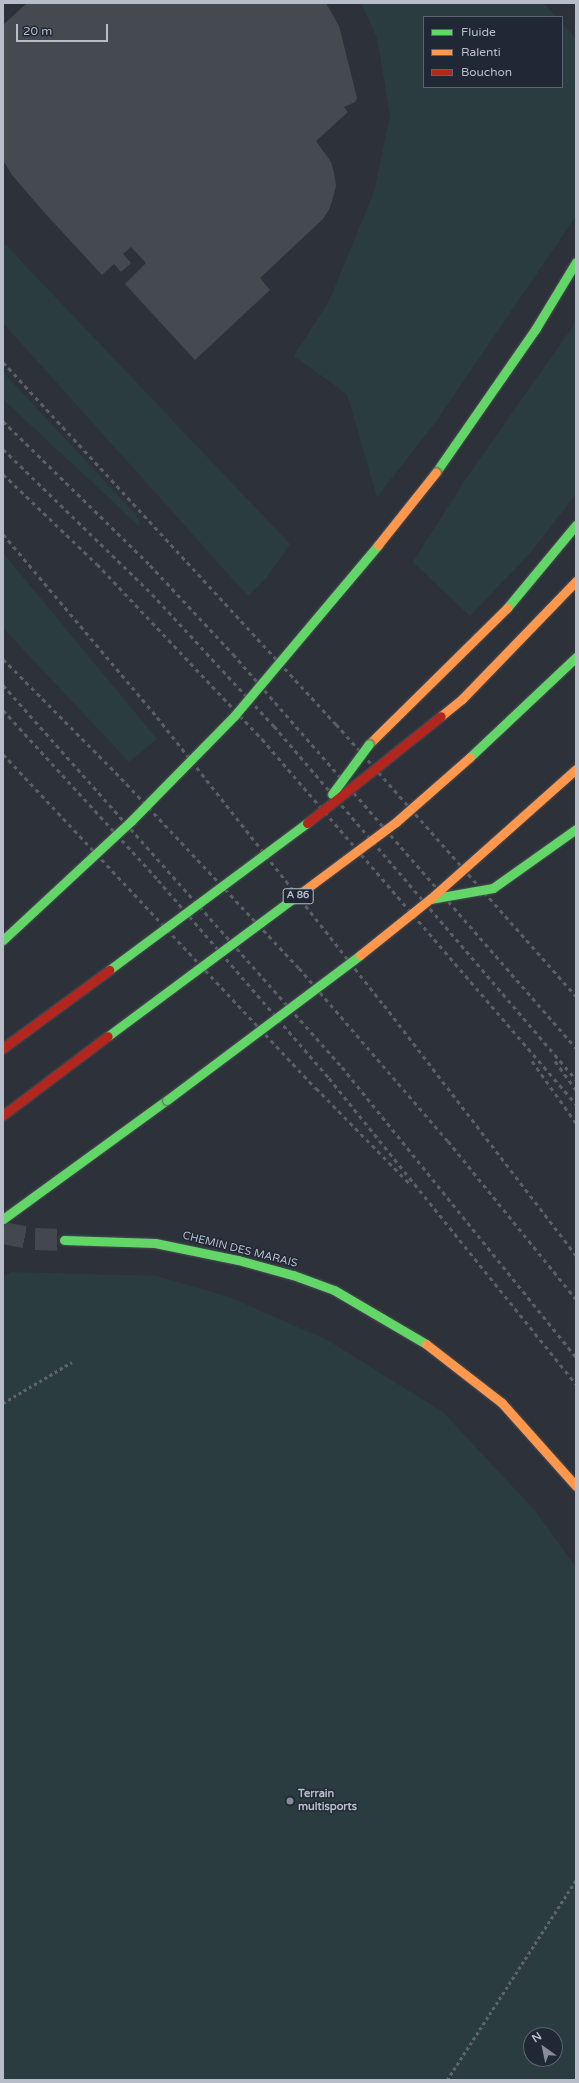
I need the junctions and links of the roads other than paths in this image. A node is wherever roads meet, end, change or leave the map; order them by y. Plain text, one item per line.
1 (576, 262) edge
2 (576, 525) edge
3 (576, 580) edge
4 (576, 657) edge
5 (576, 769) edge
6 (316, 816) junction
7 (576, 829) edge
8 (430, 899) junction
9 (3, 940) edge
10 (3, 1048) edge
11 (3, 1115) edge
12 (3, 1219) edge
13 (64, 1240) tunnel mouth
14 (576, 1486) edge

1 - 9 main road, bridge
2 - 6 main road, bridge
3 - 6 main road, bridge
4 - 11 main road, A 86, bridge
5 - 8 main road, bridge
6 - 10 main road, bridge
7 - 8 main road, bridge
8 - 12 main road, bridge
13 - 14 main road, CHEMIN DES MARAIS

